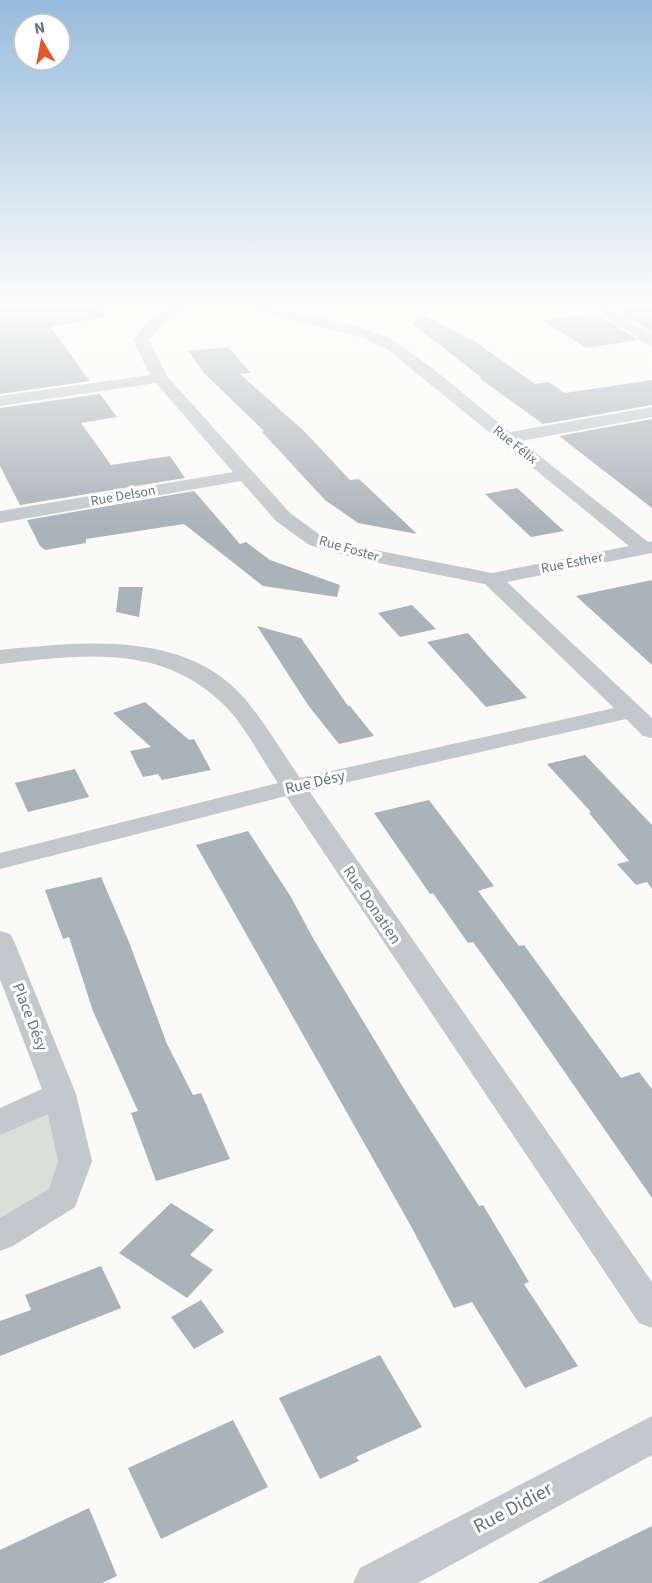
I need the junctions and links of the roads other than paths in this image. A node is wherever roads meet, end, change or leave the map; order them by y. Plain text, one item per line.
1 (160, 378) joint
2 (432, 378) edge
3 (0, 401) edge
4 (652, 412) edge
5 (508, 438) junction
6 (246, 475) junction
7 (0, 518) edge
8 (649, 548) edge
9 (492, 579) junction
10 (0, 657) edge
11 (631, 711) junction
12 (652, 731) edge
13 (292, 787) junction
14 (0, 861) edge
15 (0, 941) edge
16 (60, 1094) junction
17 (0, 1122) edge
18 (0, 1236) edge
19 (652, 1312) edge
20 (652, 1434) edge
21 (375, 1583) edge

1 - 3 street
1 - 6 street, Rue Foster
2 - 5 street, Rue Félix
4 - 5 street
5 - 8 street, Rue Félix
6 - 7 street, Rue Delson
6 - 9 street, Rue Foster
8 - 9 street, Rue Esther
9 - 11 street
10 - 13 street, Rue Donatien
11 - 12 street
11 - 13 street, Rue Désy
13 - 14 street, Rue Désy
13 - 19 street, Rue Donatien
15 - 16 street, Place Désy
16 - 17 street
16 - 18 street, Place Désy
20 - 21 street, Rue Didier

